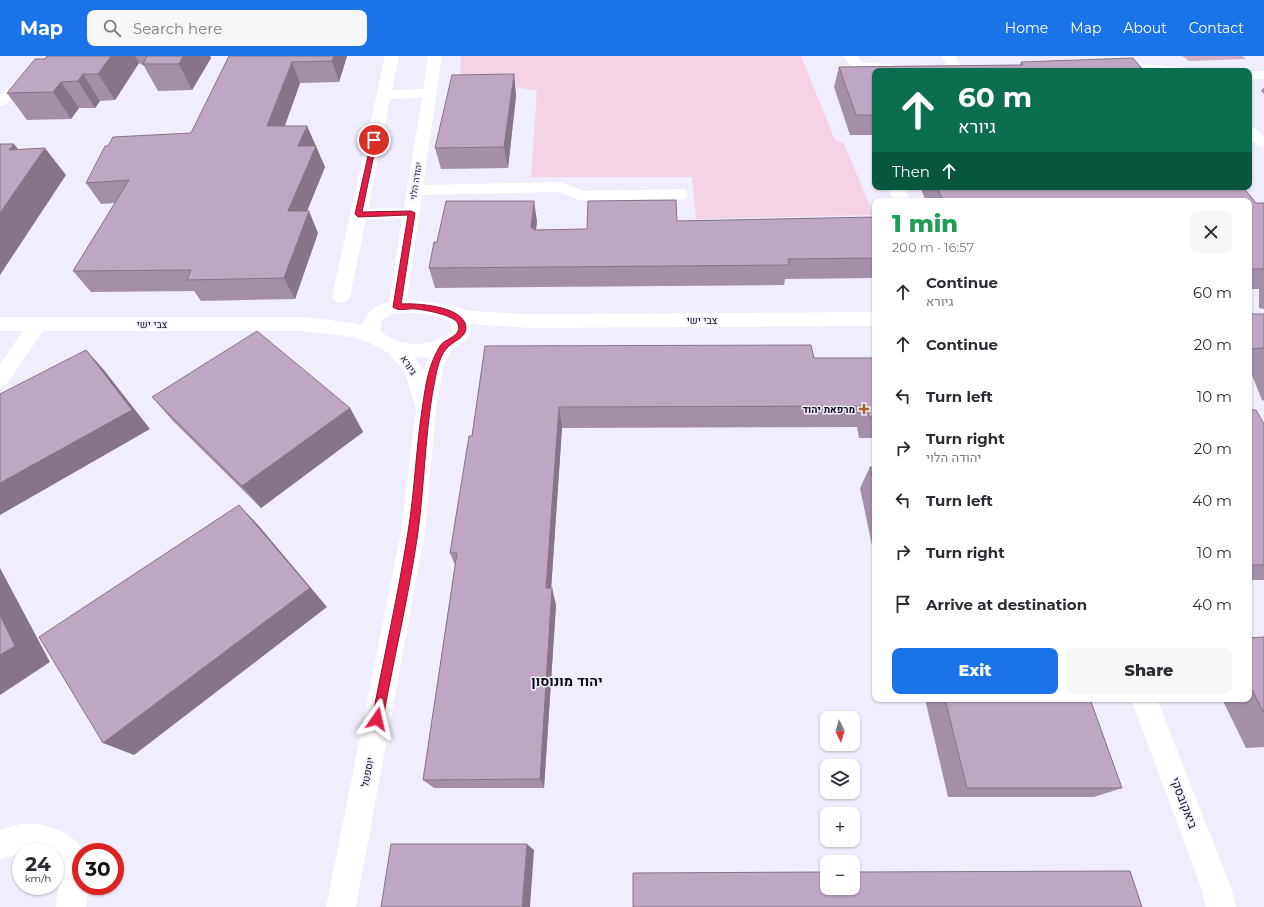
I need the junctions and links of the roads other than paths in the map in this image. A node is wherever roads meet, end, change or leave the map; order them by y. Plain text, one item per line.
1 (54, 56) edge
2 (392, 56) edge
3 (435, 56) edge
4 (850, 56) edge
5 (1164, 56) edge
6 (951, 61) edge
7 (1097, 65) edge
8 (939, 66) edge
9 (969, 66) edge
10 (900, 67) edge
11 (1140, 68) edge
12 (1178, 68) edge
13 (1252, 75) edge
14 (1264, 75) edge
15 (429, 93) junction
16 (384, 95) junction
17 (0, 102) edge
18 (1252, 133) edge
19 (1264, 143) edge
20 (680, 194) dead end
21 (547, 200) dead end
22 (413, 201) junction
23 (358, 214) junction
24 (341, 297) dead end
25 (397, 307) junction
26 (379, 312) junction
27 (448, 313) junction
28 (872, 319) edge
29 (529, 322) junction
30 (0, 324) edge
31 (38, 324) junction
32 (303, 324) junction
33 (376, 338) junction
34 (450, 342) junction
35 (396, 348) junction
36 (0, 379) edge
37 (425, 422) junction
38 (1145, 702) edge
39 (0, 845) edge
40 (71, 907) edge
41 (341, 907) edge
42 (1221, 907) edge

1 - 17 street
2 - 16 street
3 - 15 street, יהודה הלוי
4 - 10 street
5 - 12 street
6 - 8 street
6 - 9 street
7 - 11 street
13 - 14 street
15 - 16 street
15 - 22 street, יהודה הלוי
16 - 23 street
18 - 19 street
20 - 22 street
21 - 22 street
22 - 23 street
22 - 25 street, יהודה הלוי
23 - 24 street
25 - 26 street, צבי ישי
25 - 27 street, צבי ישי
26 - 32 street, צבי ישי
26 - 33 street
27 - 29 street, צבי ישי
27 - 34 street, גיורא
28 - 29 street, צבי ישי
29 - 34 street, צבי ישי
30 - 31 street, צבי ישי
31 - 32 street, צבי ישי
31 - 36 street
32 - 33 street, צבי ישי
33 - 35 street, צבי ישי
34 - 35 street, צבי ישי
34 - 37 street, גיורא
35 - 37 street, גיורא
37 - 41 street, יוספטל
38 - 42 street, ביאקובסקי
39 - 40 street

